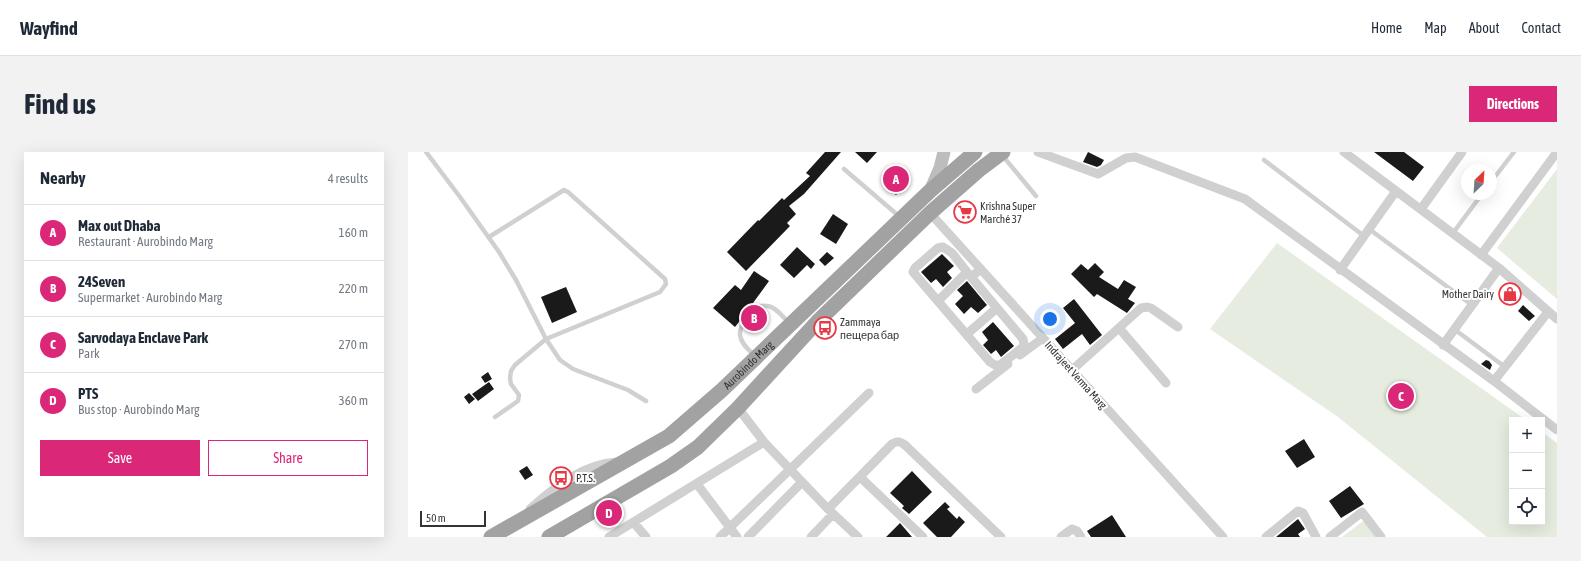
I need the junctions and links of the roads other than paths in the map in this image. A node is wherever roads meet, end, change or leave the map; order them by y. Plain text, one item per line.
1 (426, 152) edge
2 (944, 152) edge
3 (975, 152) edge
4 (1000, 152) edge
5 (1038, 152) edge
6 (1344, 152) edge
7 (1462, 152) edge
8 (1514, 152) edge
9 (1557, 152) edge
10 (1356, 155) edge
11 (1264, 160) dead end
12 (844, 169) dead end
13 (1497, 174) edge
14 (930, 191) junction
15 (1396, 191) junction
16 (1036, 196) dead end
17 (1477, 200) edge
18 (1421, 209) junction
19 (930, 213) junction
20 (902, 218) junction
21 (1367, 233) junction
22 (1452, 233) junction
23 (488, 237) junction
24 (1481, 255) junction
25 (1499, 268) junction
26 (981, 269) junction
27 (1340, 270) junction
28 (970, 275) junction
29 (938, 301) junction
30 (1472, 306) junction
31 (997, 308) junction
32 (1548, 312) junction
33 (1557, 318) edge
34 (790, 324) junction
35 (1178, 327) dead end
36 (1119, 328) junction
37 (1454, 329) junction
38 (966, 334) junction
39 (1043, 338) junction
40 (546, 339) junction
41 (1443, 345) junction
42 (756, 357) junction
43 (1505, 367) junction
44 (1072, 370) junction
45 (1494, 381) junction
46 (1166, 383) dead end
47 (976, 389) dead end
48 (869, 393) dead end
49 (646, 401) dead end
50 (738, 408) junction
51 (495, 417) dead end
52 (1557, 430) edge
53 (764, 442) junction
54 (791, 470) junction
55 (860, 477) junction
56 (802, 482) junction
57 (697, 484) junction
58 (831, 512) junction
59 (634, 522) junction
60 (730, 528) junction
61 (491, 537) edge
62 (549, 537) edge
63 (609, 537) edge
64 (646, 537) edge
65 (720, 537) edge
66 (737, 537) edge
67 (748, 537) edge
68 (811, 537) edge
69 (858, 537) edge
70 (923, 537) edge
71 (1002, 537) edge
72 (1061, 537) edge
73 (1081, 537) edge
74 (1223, 537) edge
75 (1266, 537) edge
76 (1316, 537) edge
77 (1330, 537) edge
78 (1381, 537) edge

1 - 23 lane
2 - 14 main road
3 - 14 highway, Aurobindo Marg
4 - 16 lane
4 - 19 highway, Aurobindo Marg
5 - 27 street
6 - 10 street
7 - 18 street
8 - 13 lane
9 - 24 street
10 - 15 street
11 - 21 lane
12 - 20 lane
14 - 20 highway, Aurobindo Marg
15 - 18 street
15 - 21 street
17 - 22 lane
18 - 22 street
19 - 26 street, Indrajeet Verma Marg
19 - 50 highway, Aurobindo Marg
20 - 34 highway, Aurobindo Marg
21 - 27 street
21 - 30 lane
22 - 24 street
23 - 40 lane
23 - 40 lane
24 - 25 street
25 - 30 street
25 - 32 street
26 - 28 street
26 - 39 street, Indrajeet Verma Marg
27 - 41 street
28 - 29 street
28 - 29 street
28 - 31 street
29 - 38 street
30 - 37 street
31 - 38 street
31 - 38 street
32 - 33 street
32 - 43 street
34 - 42 highway, Aurobindo Marg
34 - 42 lane
35 - 36 street
36 - 44 street
36 - 46 street
37 - 41 street
37 - 43 lane
39 - 44 street, Indrajeet Verma Marg
39 - 47 street
40 - 49 lane
40 - 51 lane
41 - 45 street
42 - 61 highway, Aurobindo Marg
43 - 45 street
44 - 74 street, Indrajeet Verma Marg
45 - 52 street
48 - 54 street
50 - 53 street
50 - 62 highway, Aurobindo Marg
53 - 54 street
53 - 57 street
54 - 56 street
54 - 60 street
55 - 58 street
55 - 70 street
55 - 71 street
56 - 58 street
56 - 67 street
57 - 59 street
57 - 60 street
58 - 68 street
58 - 69 street
59 - 63 street
59 - 64 street
60 - 65 street
60 - 66 street
72 - 73 street
75 - 76 street
77 - 78 street

